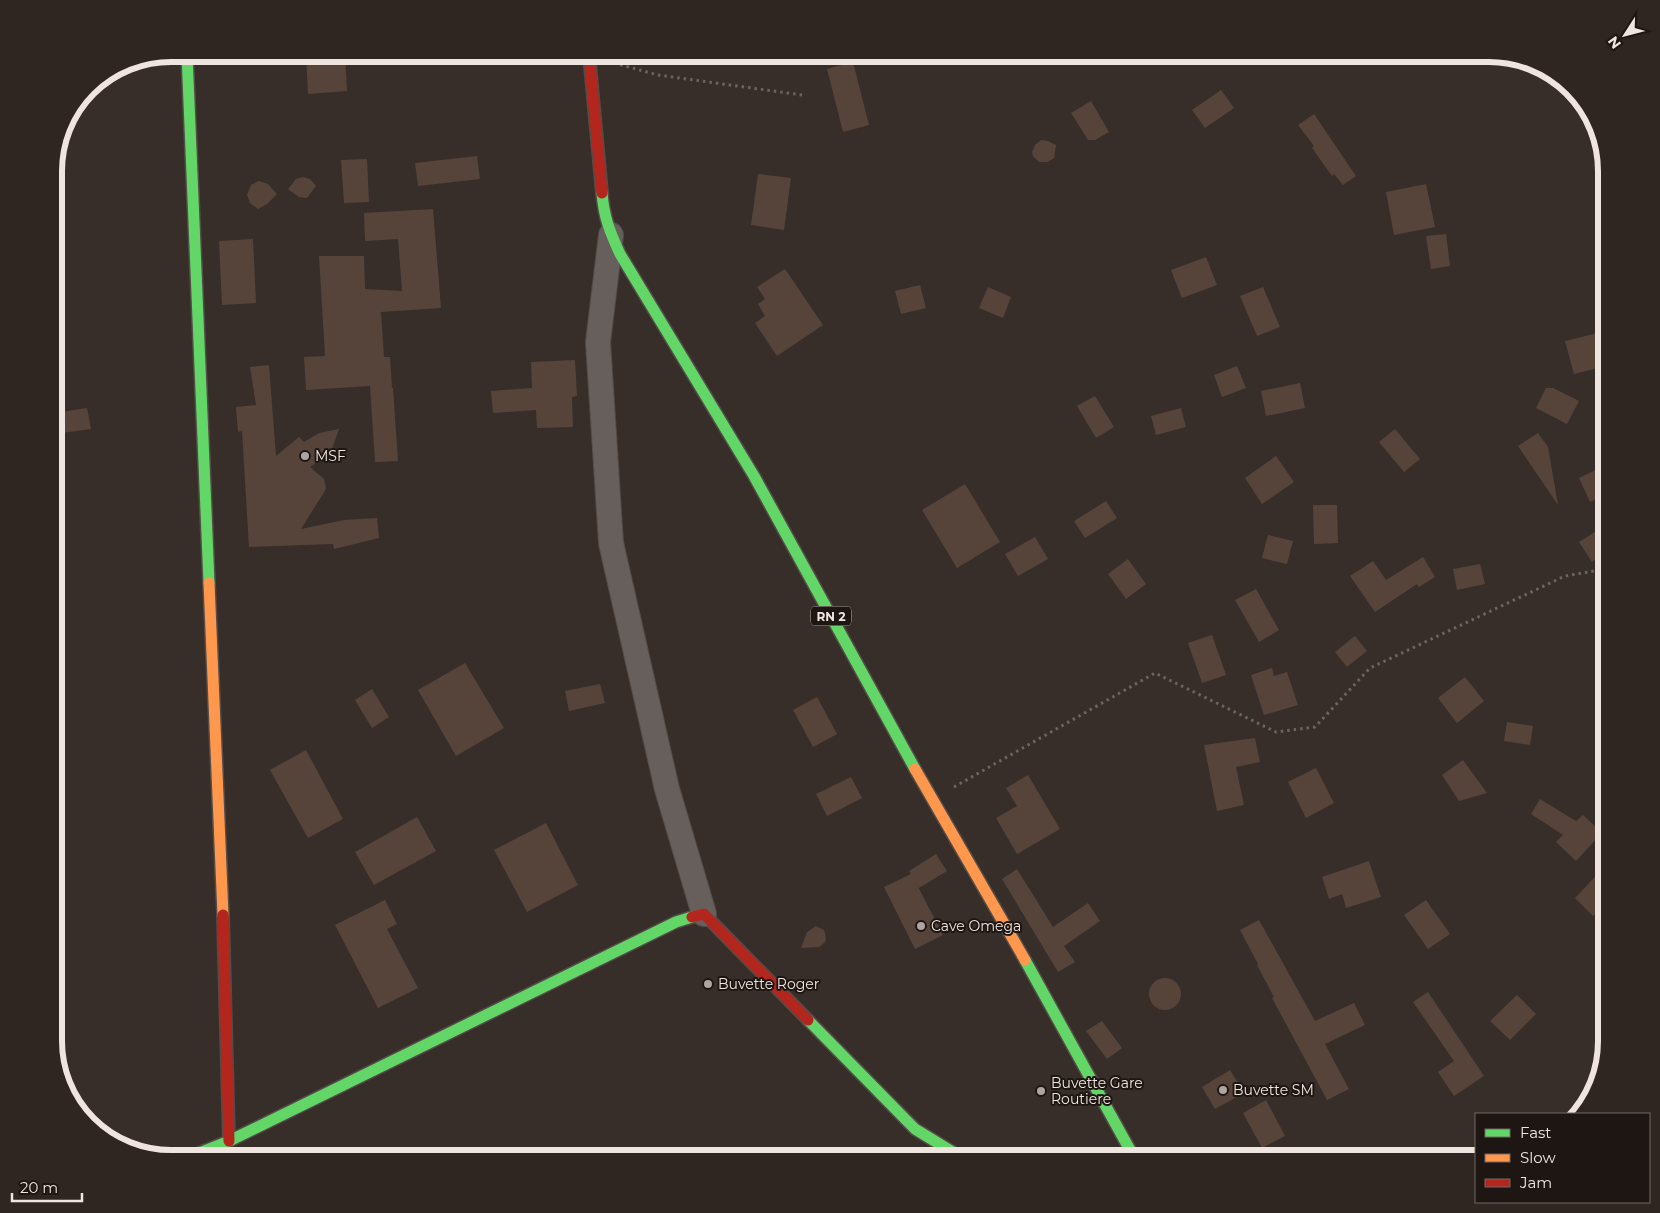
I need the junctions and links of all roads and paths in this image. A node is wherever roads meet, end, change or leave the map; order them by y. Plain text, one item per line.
1 (187, 63) edge
2 (590, 63) edge
3 (617, 63) edge
4 (802, 95) dead end
5 (611, 235) junction
6 (1598, 570) edge
7 (932, 799) junction
8 (704, 914) junction
9 (229, 1141) junction
10 (206, 1150) edge
11 (950, 1150) edge
12 (1129, 1150) edge

1 - 9 street
2 - 5 street, RN 2
3 - 4 path
5 - 7 street, RN 2
5 - 8 street
6 - 7 path
7 - 12 street, RN 2
8 - 9 street
8 - 11 street
9 - 10 street

